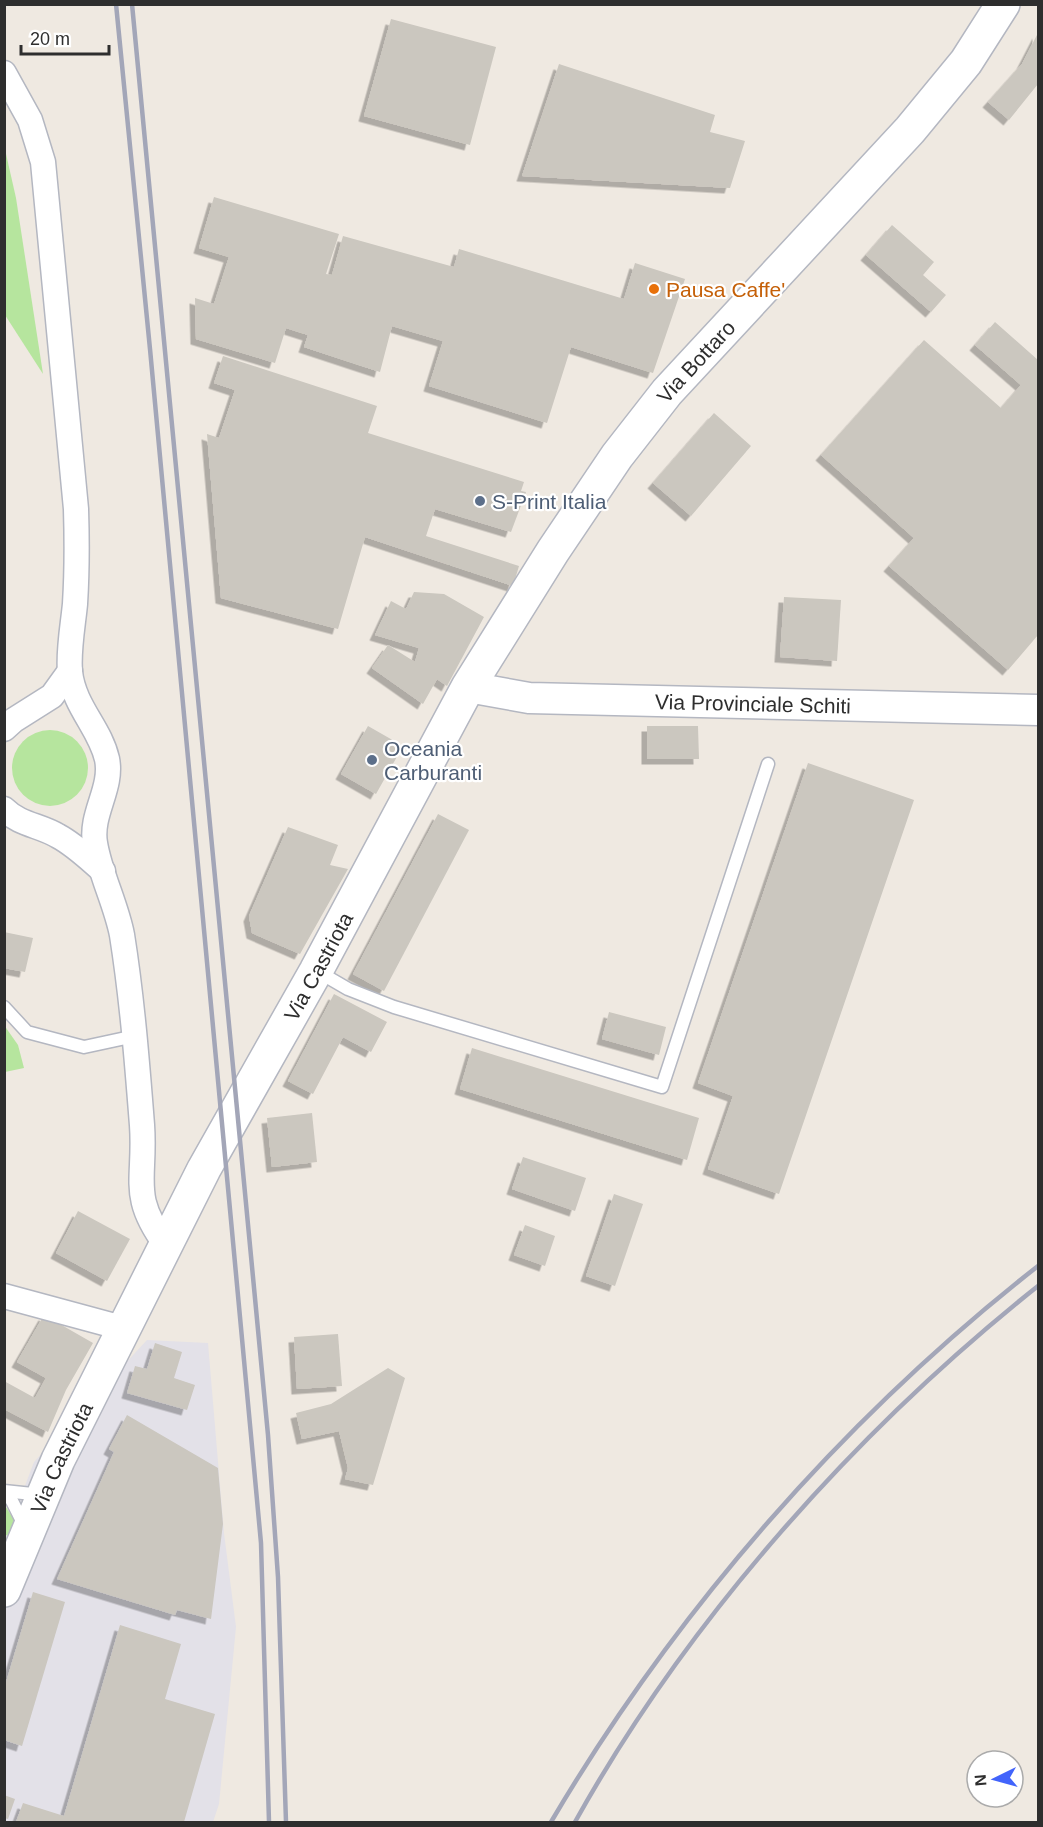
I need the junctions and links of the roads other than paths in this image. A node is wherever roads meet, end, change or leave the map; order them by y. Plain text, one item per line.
1 (1003, 4) edge
2 (4, 73) edge
3 (70, 671) junction
4 (468, 687) junction
5 (1038, 710) edge
6 (4, 729) edge
7 (768, 764) dead end
8 (4, 809) edge
9 (103, 871) junction
10 (316, 971) junction
11 (4, 1007) edge
12 (135, 1036) junction
13 (166, 1245) junction
14 (4, 1296) edge
15 (126, 1329) junction
16 (4, 1491) edge
17 (44, 1495) junction
18 (4, 1496) edge
19 (28, 1533) junction
20 (4, 1590) edge

1 - 4 main road, Via Bottaro
2 - 3 street
3 - 6 street
3 - 9 street
4 - 5 street, Via Provinciale Schiti
4 - 10 main road, Via Castriota
7 - 10 lane
8 - 9 street
9 - 12 street
10 - 13 main road, Via Castriota
11 - 12 lane
12 - 13 street
13 - 15 main road, Via Castriota
14 - 15 street
15 - 17 main road, Via Castriota
16 - 17 lane
17 - 19 main road, Via Castriota
18 - 19 lane
19 - 20 main road, Via Castriota

